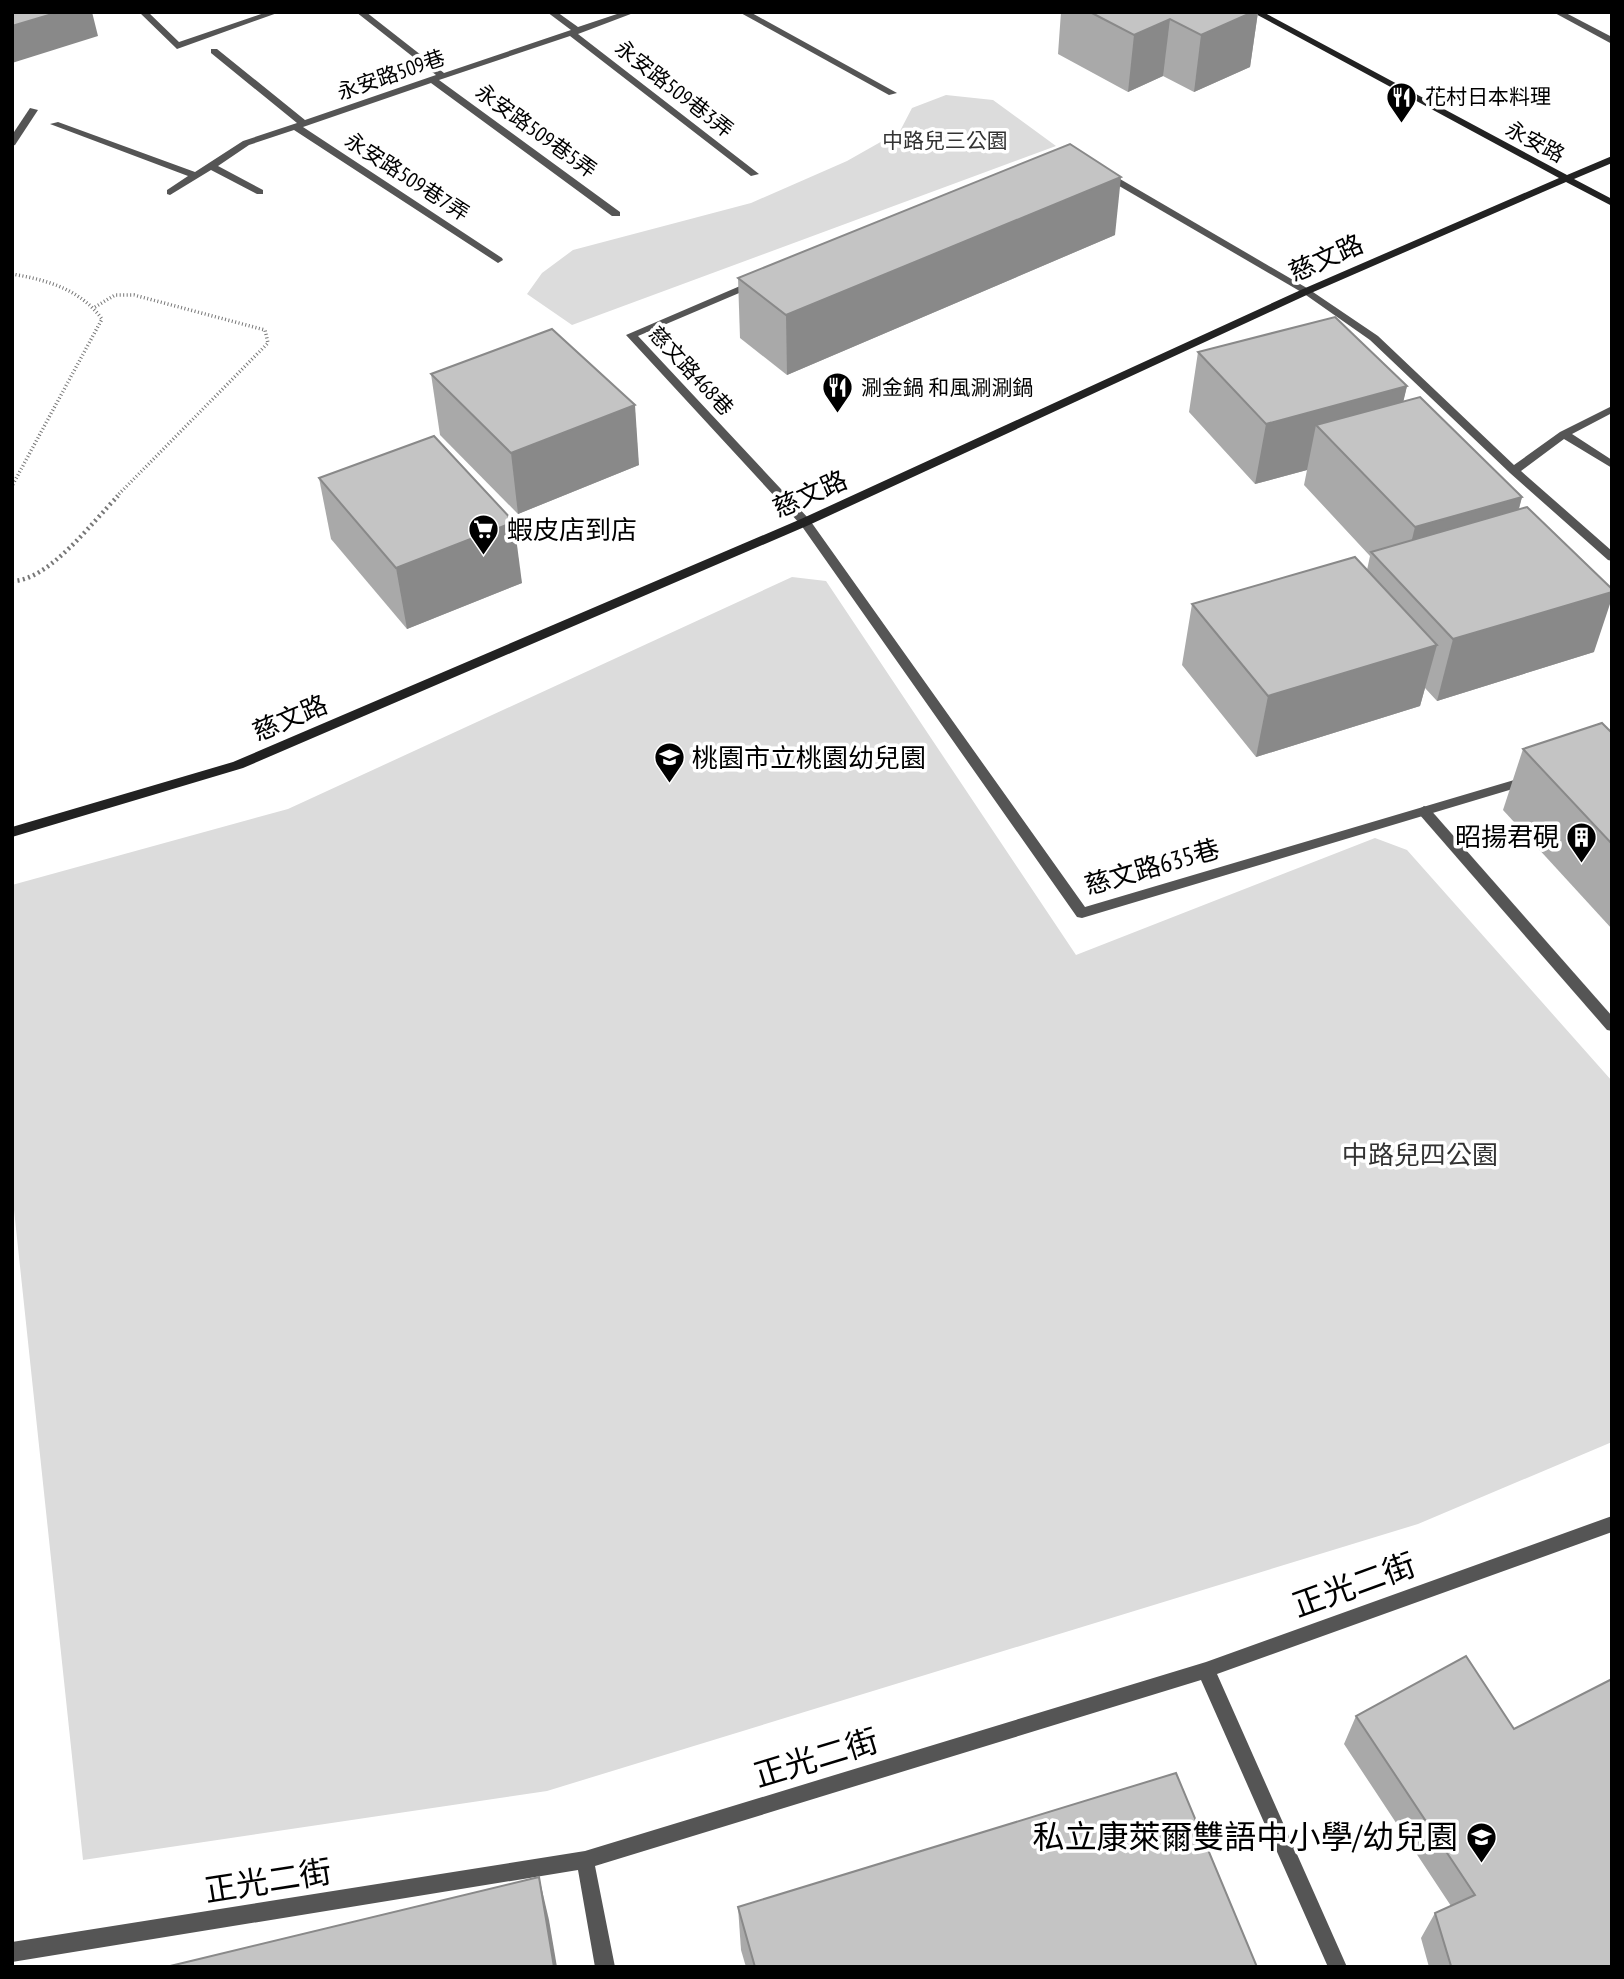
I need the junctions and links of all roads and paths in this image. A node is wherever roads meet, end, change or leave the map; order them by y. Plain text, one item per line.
1 (144, 12) edge
2 (276, 12) edge
3 (360, 12) edge
4 (551, 12) edge
5 (632, 12) edge
6 (743, 12) edge
7 (1256, 12) edge
8 (1557, 12) edge
9 (575, 32) junction
10 (1612, 41) edge
11 (214, 51) dead end
12 (438, 78) junction
13 (892, 93) dead end
14 (33, 110) dead end
15 (55, 124) dead end
16 (299, 125) junction
17 (12, 144) edge
18 (1612, 159) edge
19 (1089, 165) edge
20 (211, 166) junction
21 (754, 174) dead end
22 (195, 176) junction
23 (1566, 179) junction
24 (170, 192) dead end
25 (260, 192) dead end
26 (1612, 203) edge
27 (616, 214) dead end
28 (498, 260) dead end
29 (12, 274) edge
30 (771, 275) edge
31 (1307, 291) junction
32 (95, 307) junction
33 (1612, 409) edge
34 (1564, 434) junction
35 (1612, 466) edge
36 (1514, 471) junction
37 (12, 486) edge
38 (805, 522) junction
39 (1612, 556) edge
40 (12, 581) edge
41 (1537, 777) edge
42 (1424, 811) junction
43 (12, 832) edge
44 (1612, 1026) edge
45 (1612, 1524) edge
46 (1206, 1670) junction
47 (585, 1860) junction
48 (12, 1952) edge
49 (605, 1967) edge
50 (1338, 1967) edge

1 - 2 street
3 - 12 street, 永安路509巷5弄
4 - 9 street, 永安路509巷3弄
5 - 9 street, 永安路509巷
6 - 13 street
7 - 23 street, 永安路
8 - 10 street
9 - 12 street, 永安路509巷
9 - 21 street, 永安路509巷3弄
11 - 16 street, 永安路509巷7弄
12 - 16 street, 永安路509巷
12 - 27 street, 永安路509巷5弄
14 - 17 street
15 - 22 street
16 - 20 street, 永安路509巷
16 - 28 street, 永安路509巷7弄
18 - 23 street, 慈文路
19 - 31 street
20 - 22 street, 永安路509巷
20 - 25 street
22 - 24 street, 永安路509巷
23 - 26 street, 永安路
23 - 31 street, 慈文路
29 - 32 path
30 - 38 street, 慈文路468巷
31 - 36 street
31 - 38 street, 慈文路
32 - 37 path
32 - 40 path
33 - 34 street
34 - 35 street
34 - 36 street
36 - 39 street
38 - 42 street, 慈文路635巷
38 - 43 street, 慈文路
41 - 42 street, 慈文路635巷
42 - 44 street
45 - 46 street, 正光二街
46 - 47 street, 正光二街
46 - 50 street
47 - 48 street, 正光二街
47 - 49 street

